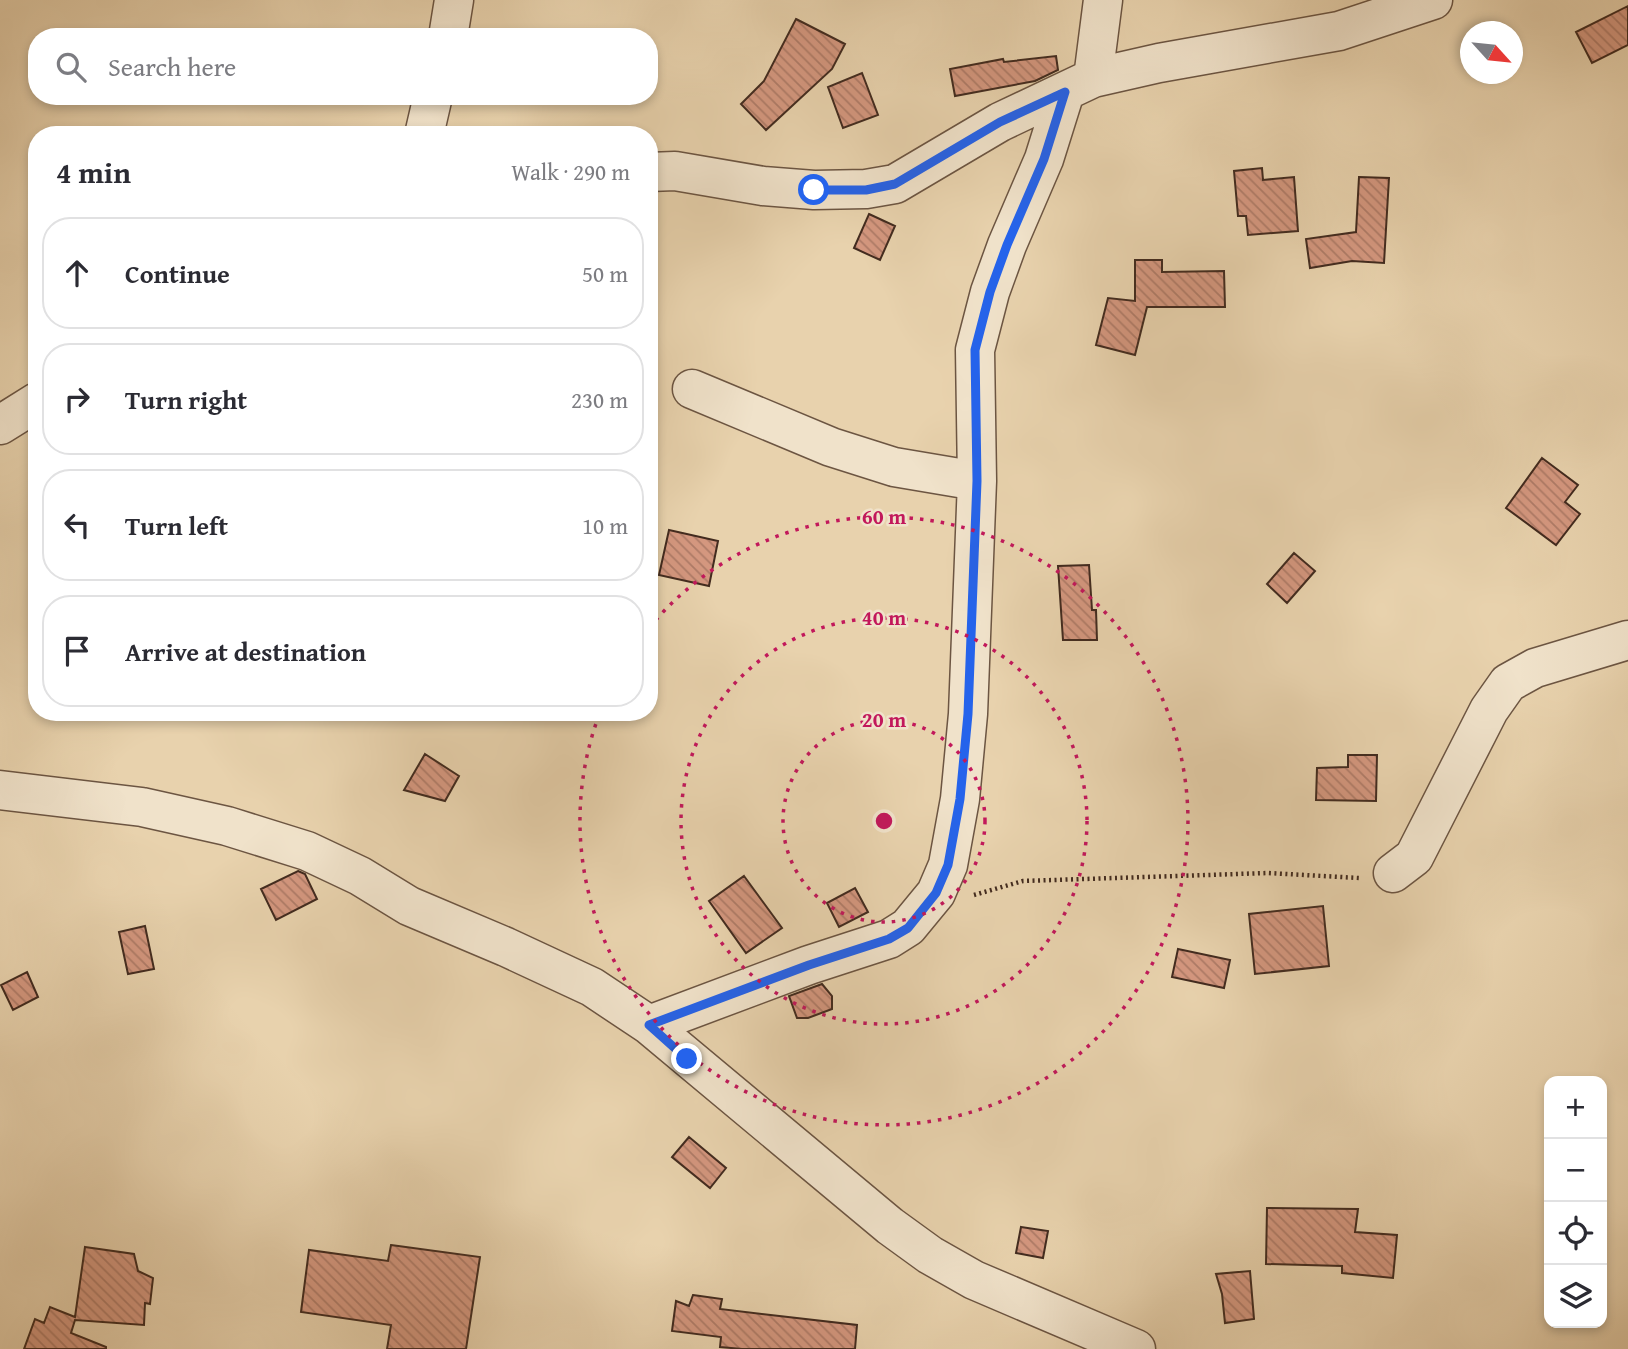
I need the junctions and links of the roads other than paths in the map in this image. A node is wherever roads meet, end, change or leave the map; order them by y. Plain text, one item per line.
1 (454, 0) edge
2 (1103, 0) edge
3 (1433, 0) edge
4 (449, 28) edge
5 (1079, 85) junction
6 (431, 105) edge
7 (426, 126) edge
8 (658, 172) edge
9 (692, 389) dead end
10 (28, 408) edge
11 (0, 425) edge
12 (977, 481) junction
13 (1628, 640) edge
14 (0, 790) edge
15 (1393, 873) road end
16 (649, 1025) junction
17 (1136, 1349) edge

1 - 4 street
2 - 5 street
3 - 5 street
5 - 8 street
5 - 12 street
6 - 7 street
9 - 12 street
10 - 11 street
12 - 16 street
13 - 15 street
14 - 16 street
16 - 17 street

